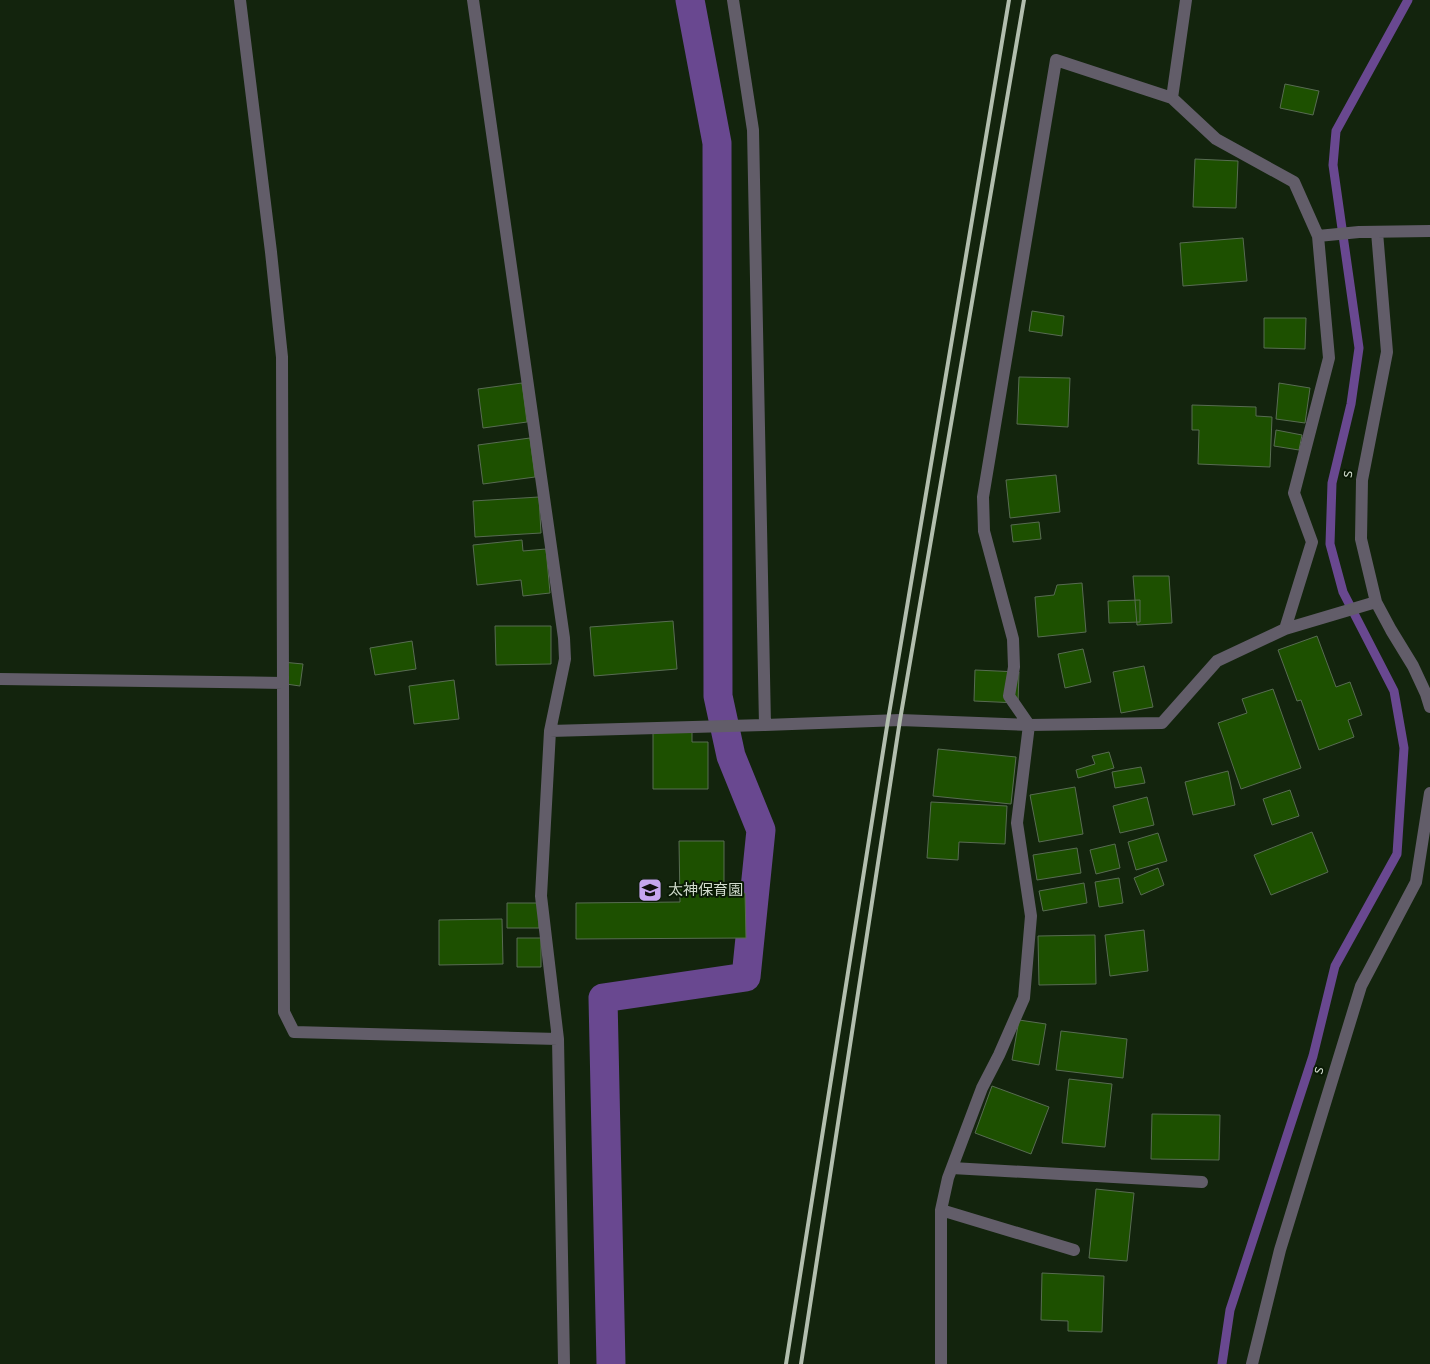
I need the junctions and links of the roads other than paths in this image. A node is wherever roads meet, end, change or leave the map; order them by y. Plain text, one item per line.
1 (240, 0) edge
2 (473, 0) edge
3 (733, 0) edge
4 (1186, 0) edge
5 (1172, 98) junction
6 (1430, 231) edge
7 (1377, 232) junction
8 (1325, 235) junction
9 (1376, 602) junction
10 (1285, 629) junction
11 (0, 680) edge
12 (283, 683) junction
13 (1430, 707) edge
14 (765, 725) junction
15 (1029, 725) junction
16 (550, 731) junction
17 (1430, 793) edge
18 (558, 1040) junction
19 (952, 1168) junction
20 (1202, 1182) dead end
21 (941, 1210) junction
22 (1074, 1250) dead end
23 (564, 1364) edge
24 (941, 1364) edge
25 (1252, 1364) edge

1 - 12 street
2 - 16 street
3 - 14 street
4 - 5 street
5 - 8 street
5 - 15 street
6 - 7 street
7 - 8 street
7 - 9 street, s
8 - 10 street
9 - 10 street
9 - 13 street, s
10 - 15 street
11 - 12 street
12 - 18 street
14 - 15 street
14 - 16 street
15 - 19 street
16 - 18 street
17 - 25 street, s
18 - 23 street
19 - 20 street
19 - 21 street
21 - 22 street
21 - 24 street

